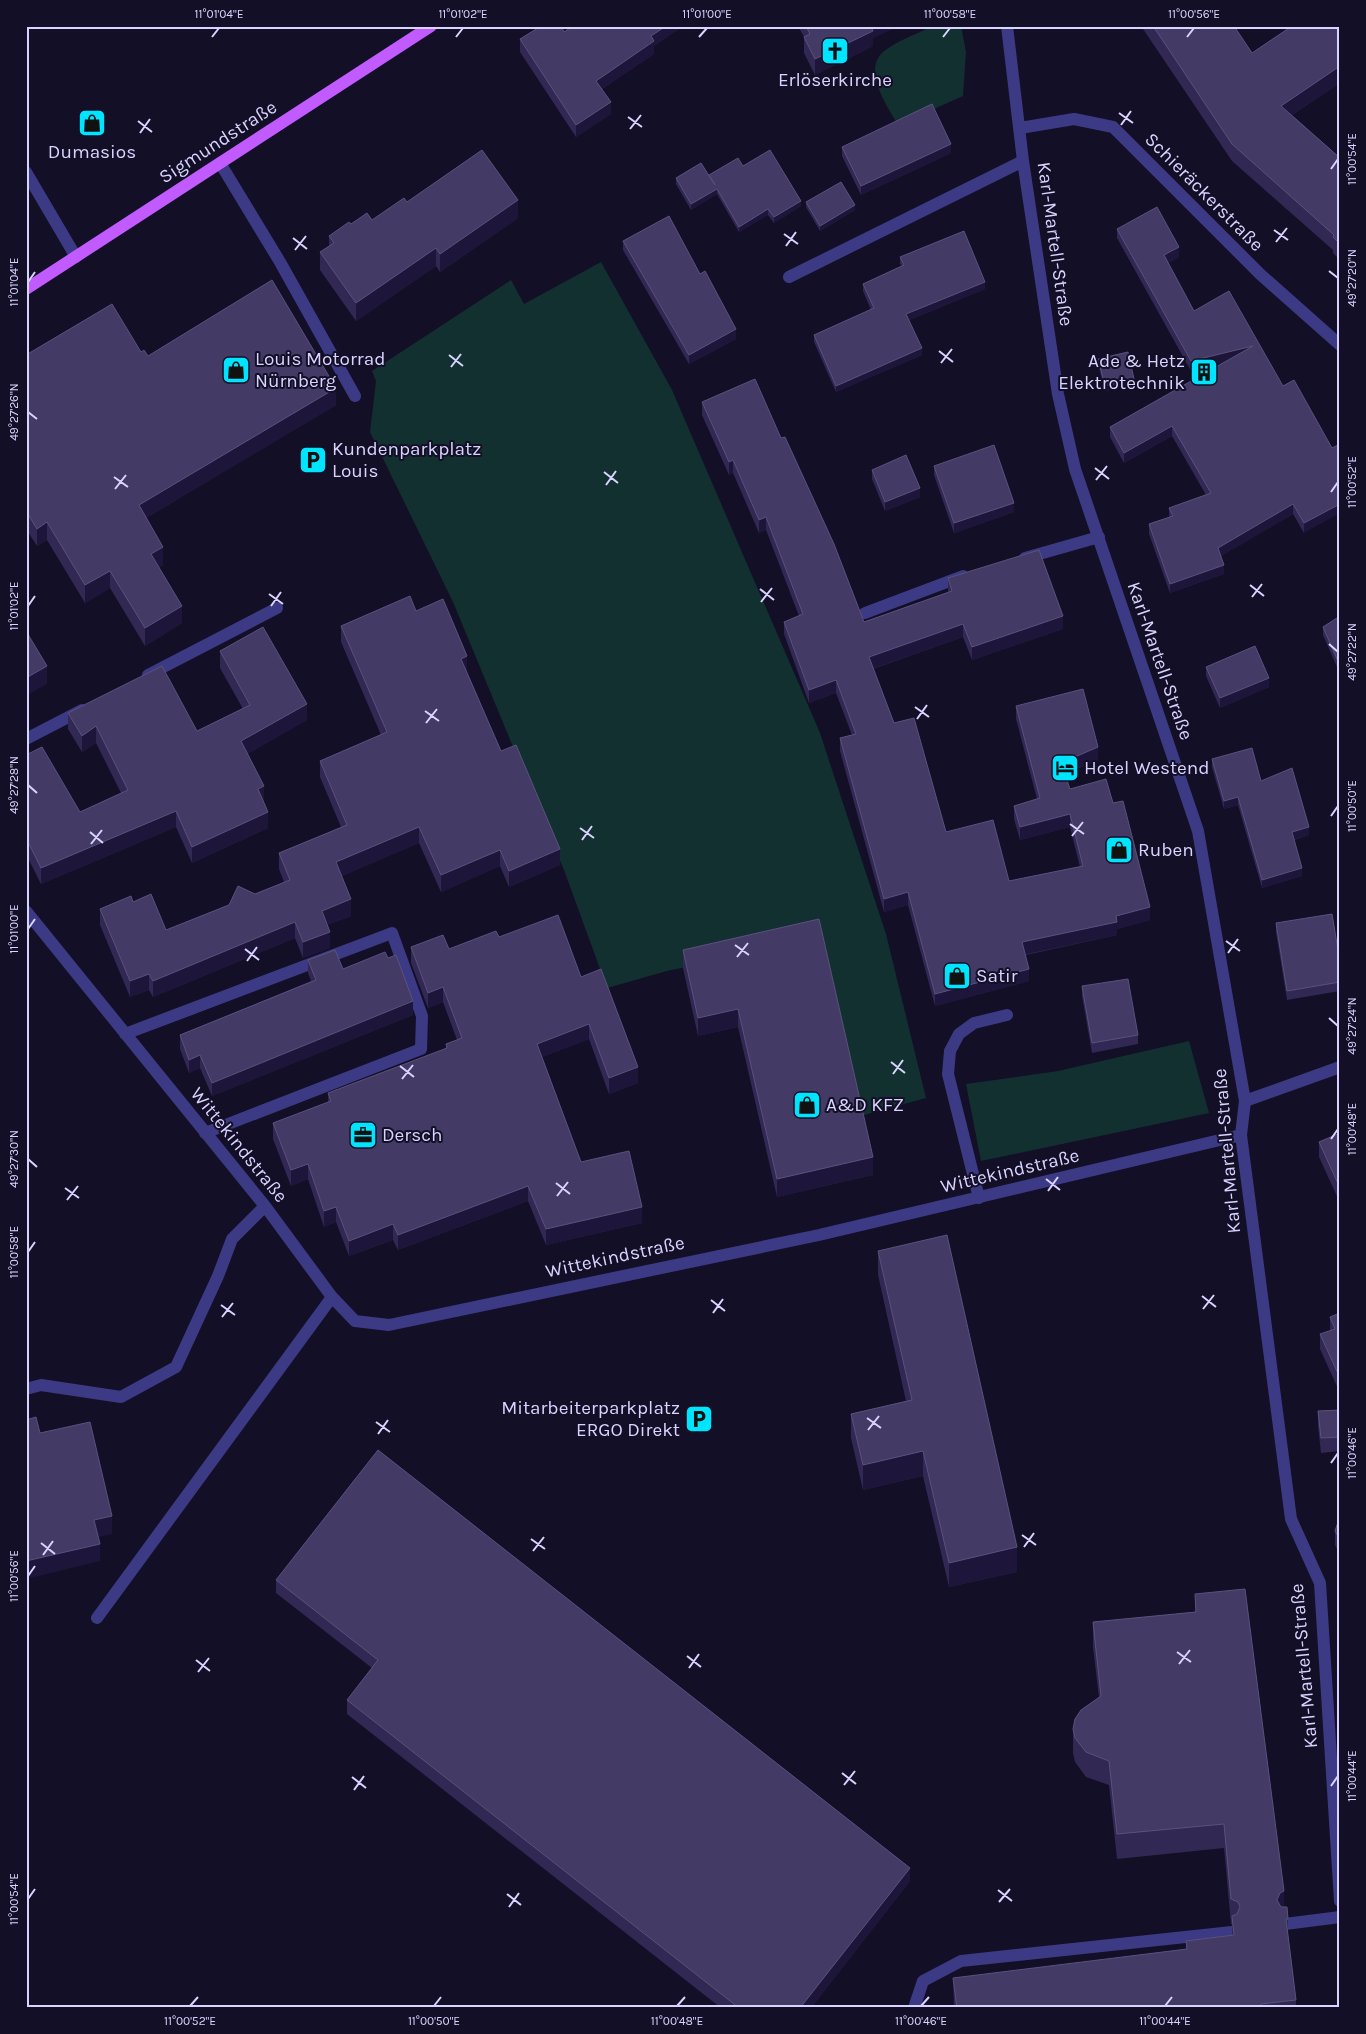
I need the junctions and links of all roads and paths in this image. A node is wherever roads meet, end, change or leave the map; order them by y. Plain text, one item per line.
1 (431, 26) edge
2 (1007, 26) edge
3 (1020, 128) junction
4 (1023, 161) junction
5 (220, 163) junction
6 (26, 172) edge
7 (76, 257) junction
8 (789, 277) dead end
9 (26, 289) edge
10 (1340, 345) edge
11 (355, 396) dead end
12 (1099, 537) junction
13 (1013, 561) edge
14 (979, 571) edge
15 (277, 608) dead end
16 (865, 613) dead end
17 (139, 680) edge
18 (95, 703) edge
19 (26, 739) edge
20 (26, 911) edge
21 (1007, 1015) dead end
22 (125, 1034) junction
23 (1340, 1067) edge
24 (1245, 1101) junction
25 (205, 1132) junction
26 (1241, 1135) junction
27 (979, 1198) junction
28 (265, 1206) junction
29 (332, 1297) junction
30 (26, 1388) edge
31 (98, 1618) dead end
32 (1340, 1901) edge
33 (1340, 1917) edge
34 (1286, 1924) edge
35 (1232, 1932) edge
36 (914, 2008) edge

1 - 5 main road, Sigmundstraße
2 - 3 street, Karl-Martell-Straße
3 - 4 street, Karl-Martell-Straße
3 - 10 street, Schieräckerstraße
4 - 8 street
4 - 12 street, Karl-Martell-Straße
5 - 7 main road, Sigmundstraße
5 - 11 street
6 - 7 street
7 - 9 main road, Sigmundstraße
12 - 13 street
12 - 24 street, Karl-Martell-Straße
14 - 16 street
15 - 17 street
18 - 19 street
20 - 22 street, Wittekindstraße
21 - 27 street
22 - 25 street, Wittekindstraße
22 - 25 street
23 - 24 street
24 - 26 street, Karl-Martell-Straße
25 - 28 street, Wittekindstraße
26 - 27 street, Wittekindstraße
26 - 32 street, Karl-Martell-Straße
27 - 29 street, Wittekindstraße
28 - 29 street, Wittekindstraße
28 - 30 street
29 - 31 street
33 - 34 street
35 - 36 street

